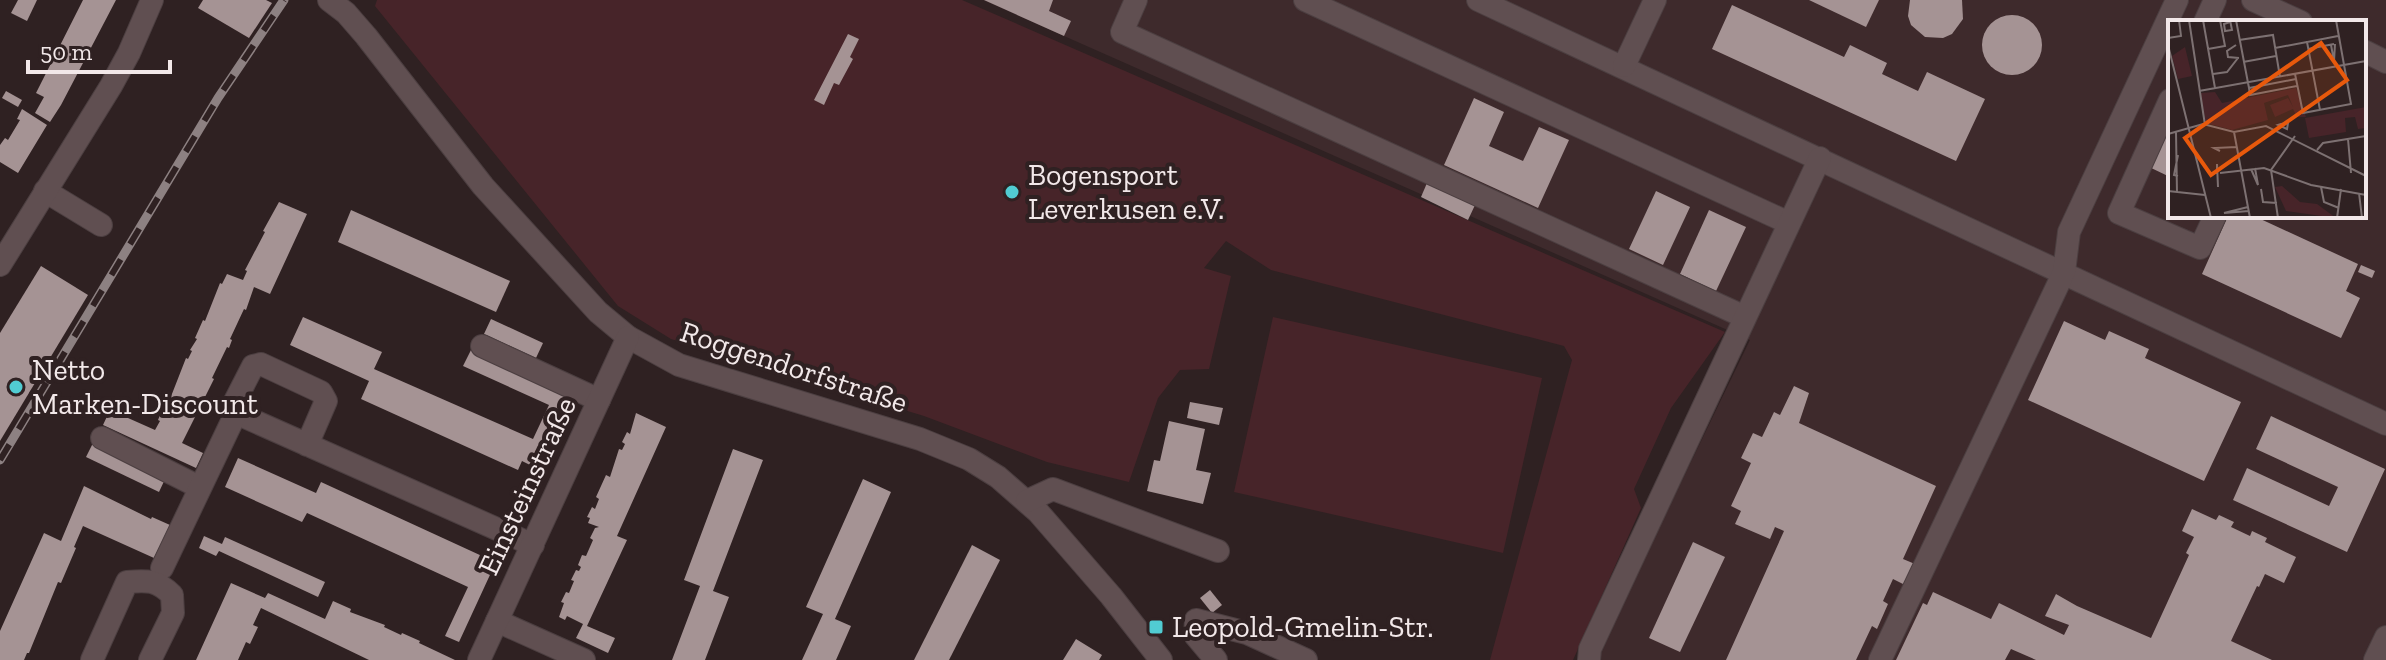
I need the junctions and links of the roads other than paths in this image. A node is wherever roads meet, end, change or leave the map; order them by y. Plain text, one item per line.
1 (152, 0) edge
2 (1136, 0) edge
3 (1305, 0) edge
4 (1478, 0) edge
5 (1655, 0) edge
6 (2177, 0) edge
7 (2215, 0) edge
8 (2253, 0) edge
9 (345, 4) edge
10 (2206, 20) edge
11 (2297, 20) edge
12 (2366, 52) edge
13 (2386, 62) edge
14 (1624, 66) junction
15 (2168, 104) edge
16 (1820, 158) junction
17 (45, 191) junction
18 (2214, 218) edge
19 (1789, 223) junction
20 (101, 225) dead end
21 (0, 265) edge
22 (2064, 272) junction
23 (1745, 317) junction
24 (628, 337) junction
25 (482, 346) dead end
26 (599, 400) junction
27 (236, 413) junction
28 (2386, 424) edge
29 (102, 438) dead end
30 (307, 445) junction
31 (199, 487) junction
32 (1027, 501) junction
33 (533, 545) junction
34 (1218, 551) dead end
35 (162, 568) dead end
36 (497, 621) junction
37 (2386, 637) edge
38 (92, 660) edge
39 (150, 660) edge
40 (479, 660) edge
41 (584, 660) edge
42 (1161, 660) edge
43 (1216, 660) edge
44 (1306, 660) edge
45 (1589, 660) edge
46 (1880, 660) edge
47 (2375, 660) edge

1 - 17 street
2 - 23 street
3 - 19 street
4 - 14 street
5 - 14 street
6 - 22 street
7 - 10 street
8 - 11 street
9 - 24 street, Roggendorfstraße
12 - 13 street
14 - 16 street
15 - 18 street
16 - 19 street
16 - 22 street
17 - 20 street
17 - 21 street
19 - 23 street
22 - 28 street
22 - 46 street
23 - 45 street
24 - 26 street, Einsteinstraße
24 - 32 street, Roggendorfstraße
25 - 26 street
26 - 33 street, Einsteinstraße
27 - 30 street
27 - 30 street
27 - 31 street
29 - 31 street
30 - 33 street
31 - 35 street
32 - 34 street
32 - 42 street, Roggendorfstraße
33 - 36 street, Einsteinstraße
36 - 40 street, Einsteinstraße
36 - 41 street
37 - 47 street
38 - 39 street
43 - 44 street

